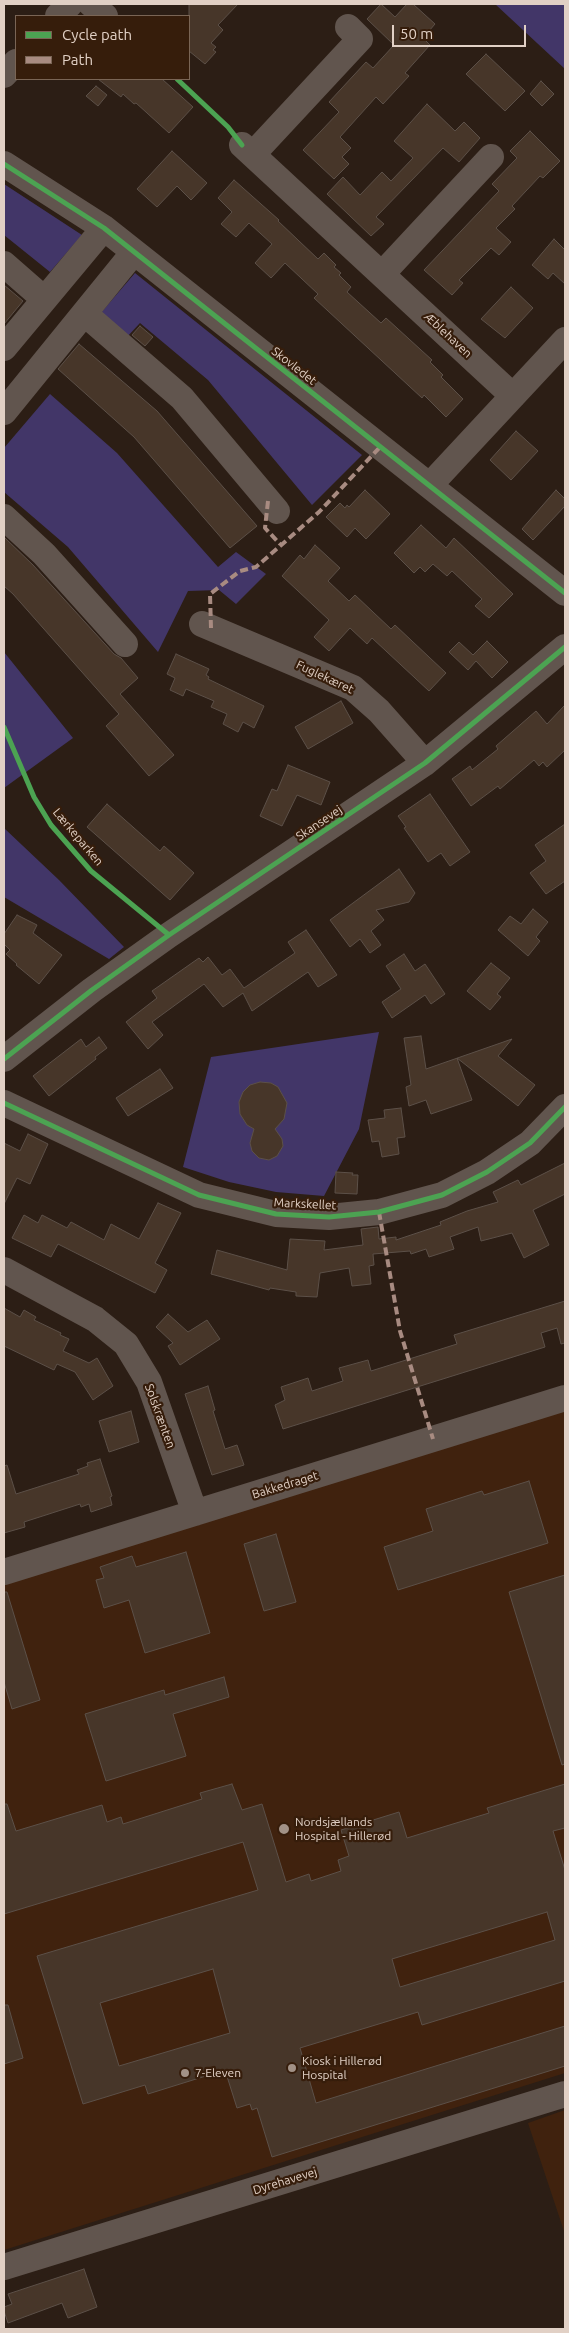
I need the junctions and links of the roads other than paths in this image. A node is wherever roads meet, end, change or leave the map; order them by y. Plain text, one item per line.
1 (70, 4) edge
2 (91, 4) edge
3 (59, 15) edge
4 (104, 15) edge
5 (348, 27) dead end
6 (15, 63) edge
7 (4, 76) edge
8 (491, 157) dead end
9 (4, 164) edge
10 (104, 228) junction
11 (134, 252) junction
12 (4, 264) edge
13 (382, 274) junction
14 (44, 299) junction
15 (85, 314) junction
16 (565, 340) edge
17 (4, 348) edge
18 (513, 396) junction
19 (4, 412) edge
20 (430, 485) junction
21 (277, 511) dead end
22 (4, 517) edge
23 (565, 593) edge
24 (202, 624) dead end
25 (126, 644) dead end
26 (565, 647) edge
27 (425, 763) junction
28 (4, 1059) edge
29 (4, 1103) edge
30 (565, 1107) edge
31 (4, 1270) edge
32 (565, 1398) edge
33 (195, 1513) junction
34 (4, 1572) edge
35 (565, 2094) edge
36 (4, 2267) edge

1 - 3 street
2 - 4 street
5 - 13 street, Æblehaven
6 - 7 street
8 - 13 street
9 - 10 street, Skovledet
10 - 11 street, Skovledet
10 - 14 street
11 - 15 street
11 - 20 street, Skovledet
12 - 14 street
13 - 18 street, Æblehaven
14 - 17 street
15 - 19 street
15 - 21 street
16 - 18 street
18 - 20 street
20 - 23 street, Skovledet
22 - 25 street
24 - 27 street, Fuglekæret
26 - 27 street, Skansevej
27 - 28 street, Skansevej
29 - 30 street, Markskellet
31 - 33 street, Solskrænten
32 - 33 street, Bakkedraget
33 - 34 street, Bakkedraget
35 - 36 street, Dyrehavevej

